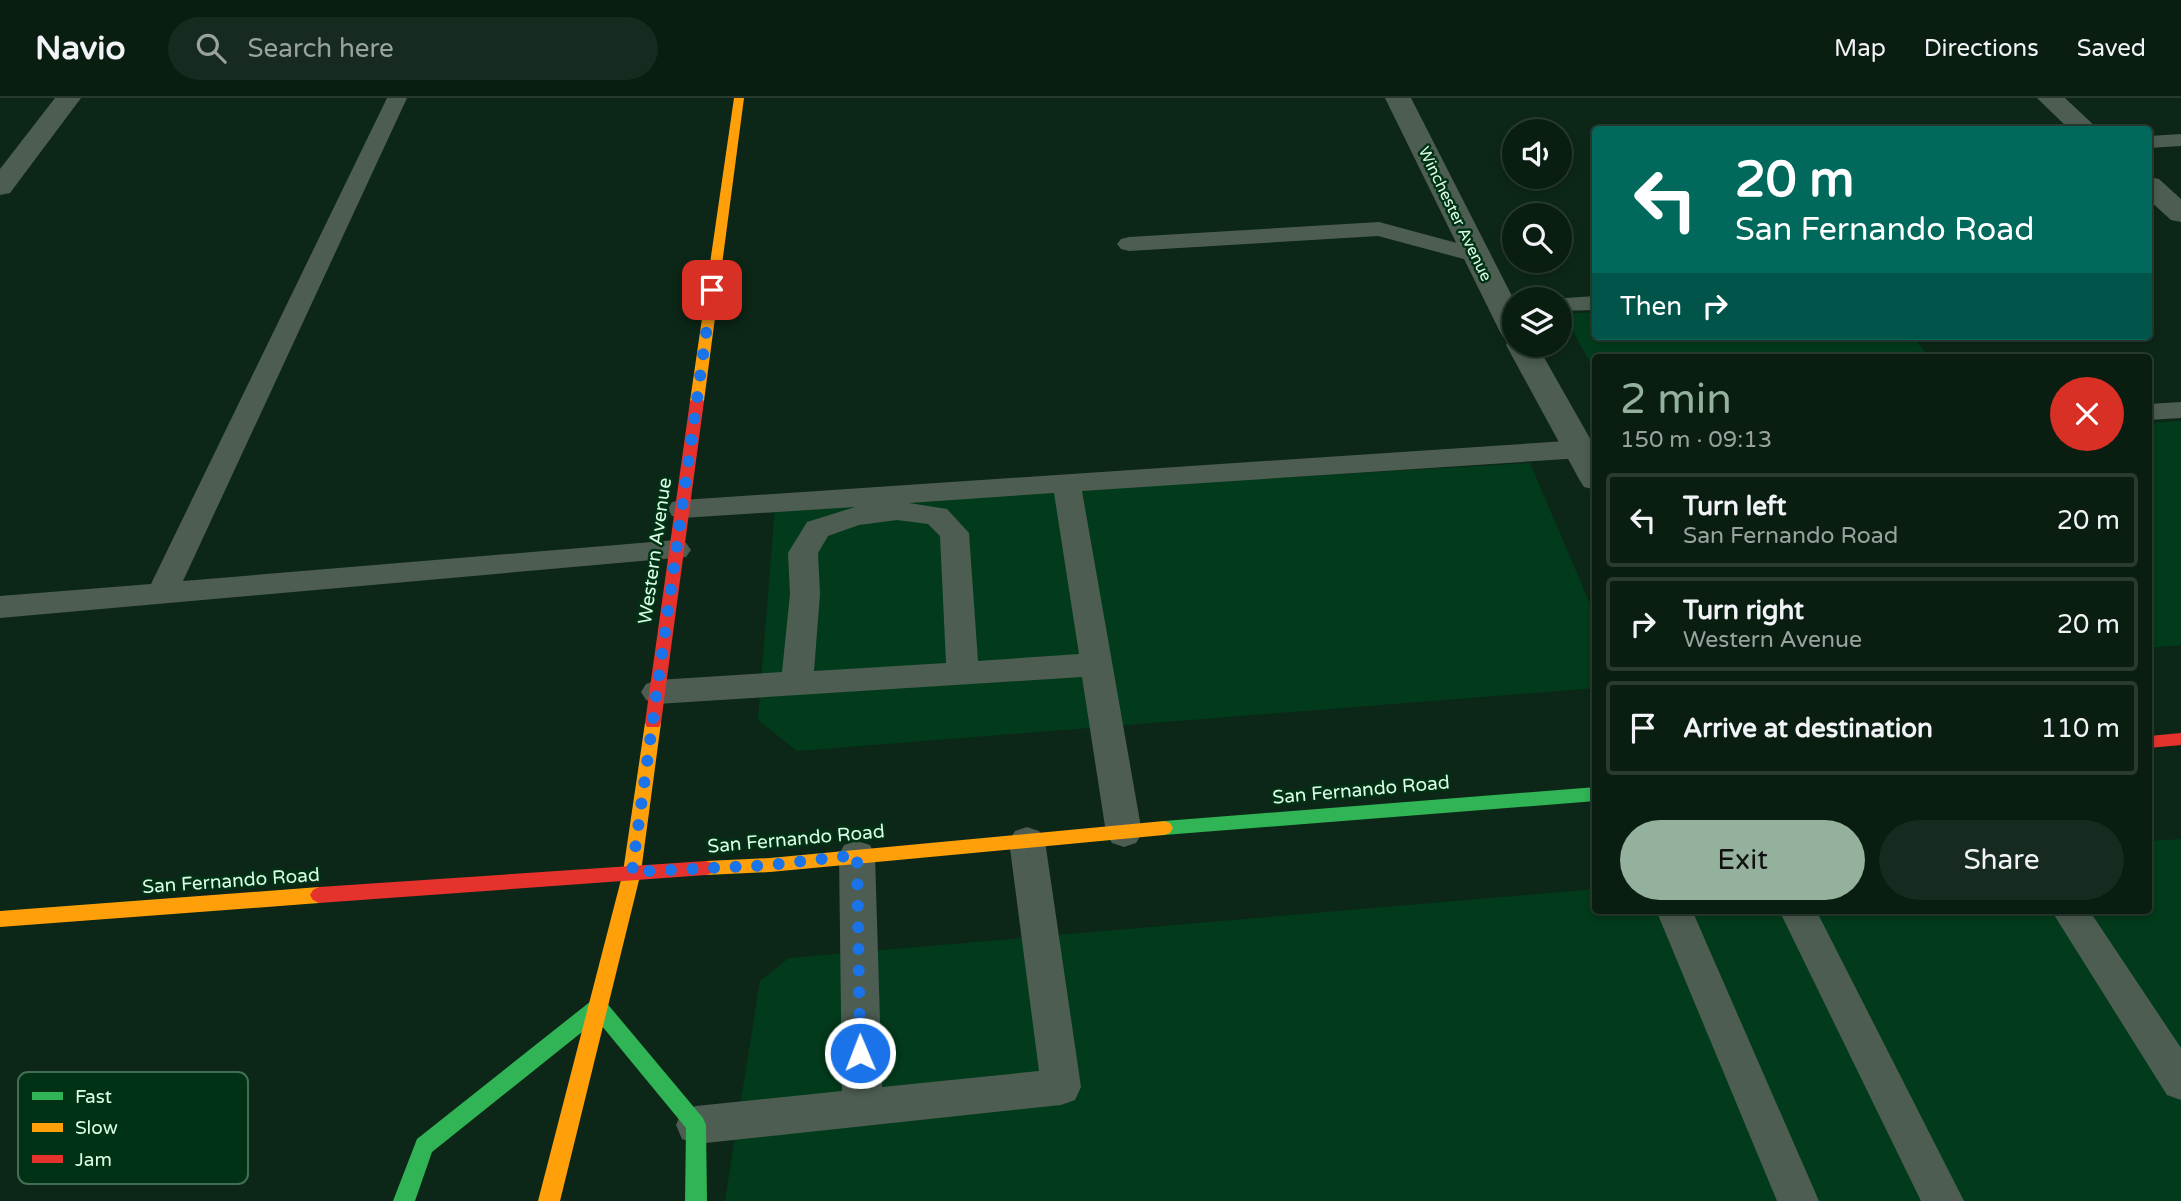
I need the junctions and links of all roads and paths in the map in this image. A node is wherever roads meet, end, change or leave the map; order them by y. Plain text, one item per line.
1 (68, 98) edge
2 (397, 98) edge
3 (739, 98) edge
4 (1398, 98) edge
5 (2050, 98) edge
6 (2082, 126) edge
7 (2181, 140) edge
8 (2152, 142) edge
9 (0, 187) edge
10 (2152, 188) edge
11 (2181, 214) edge
12 (1129, 244) dead end
13 (1475, 255) junction
14 (1502, 296) edge
15 (1592, 303) edge
16 (1572, 304) edge
17 (1530, 357) edge
18 (2181, 410) edge
19 (2152, 412) edge
20 (1588, 449) edge
21 (1066, 483) junction
22 (682, 509) junction
23 (676, 551) junction
24 (162, 593) junction
25 (0, 607) edge
26 (1096, 665) junction
27 (963, 673) junction
28 (797, 683) junction
29 (657, 692) junction
30 (2181, 739) edge
31 (2152, 742) edge
32 (1592, 794) edge
33 (1124, 833) junction
34 (1027, 841) junction
35 (857, 855) junction
36 (632, 872) junction
37 (1676, 914) edge
38 (1799, 914) edge
39 (2072, 914) edge
40 (0, 919) edge
41 (598, 1007) junction
42 (2181, 1082) edge
43 (862, 1107) junction
44 (696, 1125) junction
45 (404, 1201) edge
46 (549, 1201) edge
47 (696, 1201) edge
48 (1798, 1201) edge
49 (1943, 1201) edge

1 - 9 street
2 - 24 lane
3 - 22 main road, Western Avenue
4 - 13 street, Winchester Avenue
5 - 6 street
7 - 8 lane
10 - 11 street
12 - 13 lane
13 - 14 street, Winchester Avenue
15 - 16 lane
17 - 20 street
18 - 19 lane
20 - 21 lane
21 - 22 lane
21 - 26 lane
22 - 23 main road, Western Avenue
23 - 24 lane
23 - 29 main road, Western Avenue
24 - 25 lane
26 - 27 lane
26 - 33 lane
27 - 28 lane
27 - 28 lane
28 - 29 lane
29 - 36 main road, Western Avenue
30 - 31 main road
32 - 33 main road, San Fernando Road
33 - 34 main road, San Fernando Road
34 - 35 main road, San Fernando Road
34 - 43 lane
35 - 36 main road, San Fernando Road
35 - 43 lane
36 - 40 main road, San Fernando Road
36 - 41 main road, Western Avenue
37 - 48 lane
38 - 49 lane
39 - 42 lane
41 - 44 main road
41 - 45 main road
41 - 46 main road, Western Avenue
43 - 44 lane
44 - 47 main road

